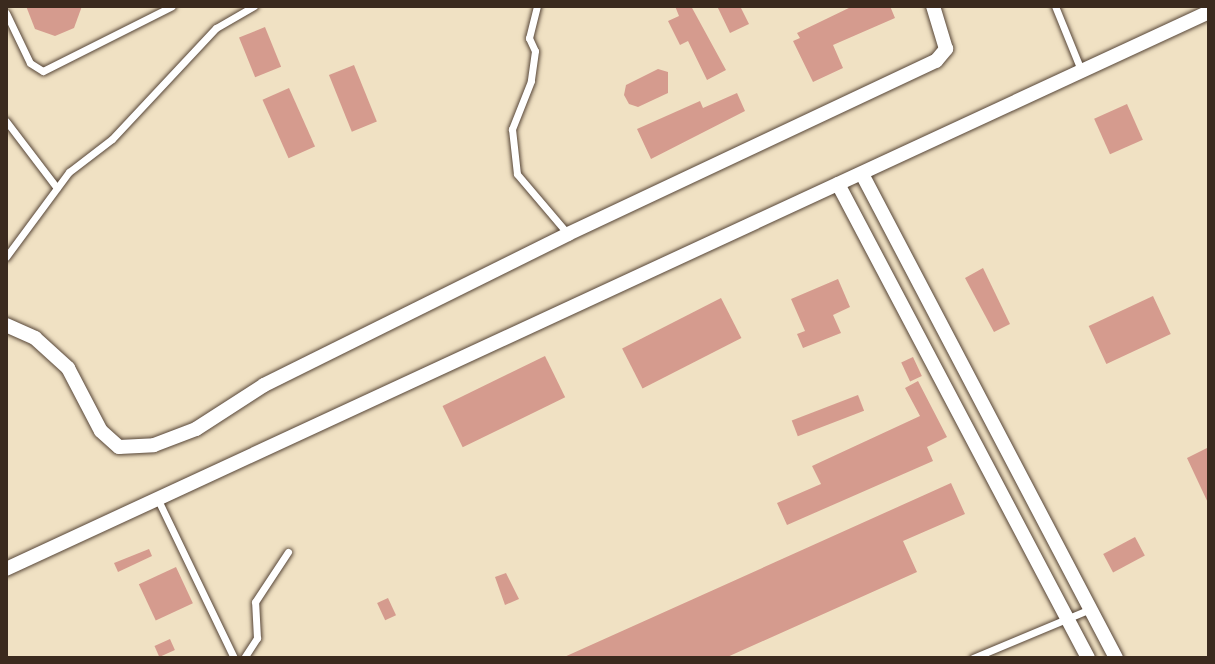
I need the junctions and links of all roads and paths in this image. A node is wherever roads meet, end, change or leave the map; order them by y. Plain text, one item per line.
1 (172, 6) edge
2 (254, 6) edge
3 (537, 6) edge
4 (933, 6) edge
5 (1055, 6) edge
6 (1209, 12) edge
7 (6, 13) edge
8 (1081, 70) junction
9 (6, 121) edge
10 (862, 174) junction
11 (838, 184) junction
12 (57, 188) junction
13 (568, 234) junction
14 (6, 257) edge
15 (6, 325) edge
16 (159, 502) junction
17 (288, 552) dead end
18 (6, 569) edge
19 (1090, 609) junction
20 (1067, 618) junction
21 (234, 658) edge
22 (244, 658) edge
23 (973, 658) edge
24 (1088, 658) edge
25 (1116, 658) edge

1 - 7 lane
2 - 12 lane
3 - 13 lane
4 - 13 street
5 - 8 lane
6 - 8 street
8 - 10 street
9 - 12 lane
10 - 11 street
10 - 19 street
11 - 16 street
11 - 20 street
12 - 14 lane
13 - 15 street
16 - 18 street
16 - 21 lane
17 - 22 lane
19 - 20 lane
19 - 25 street
20 - 23 lane
20 - 24 street

